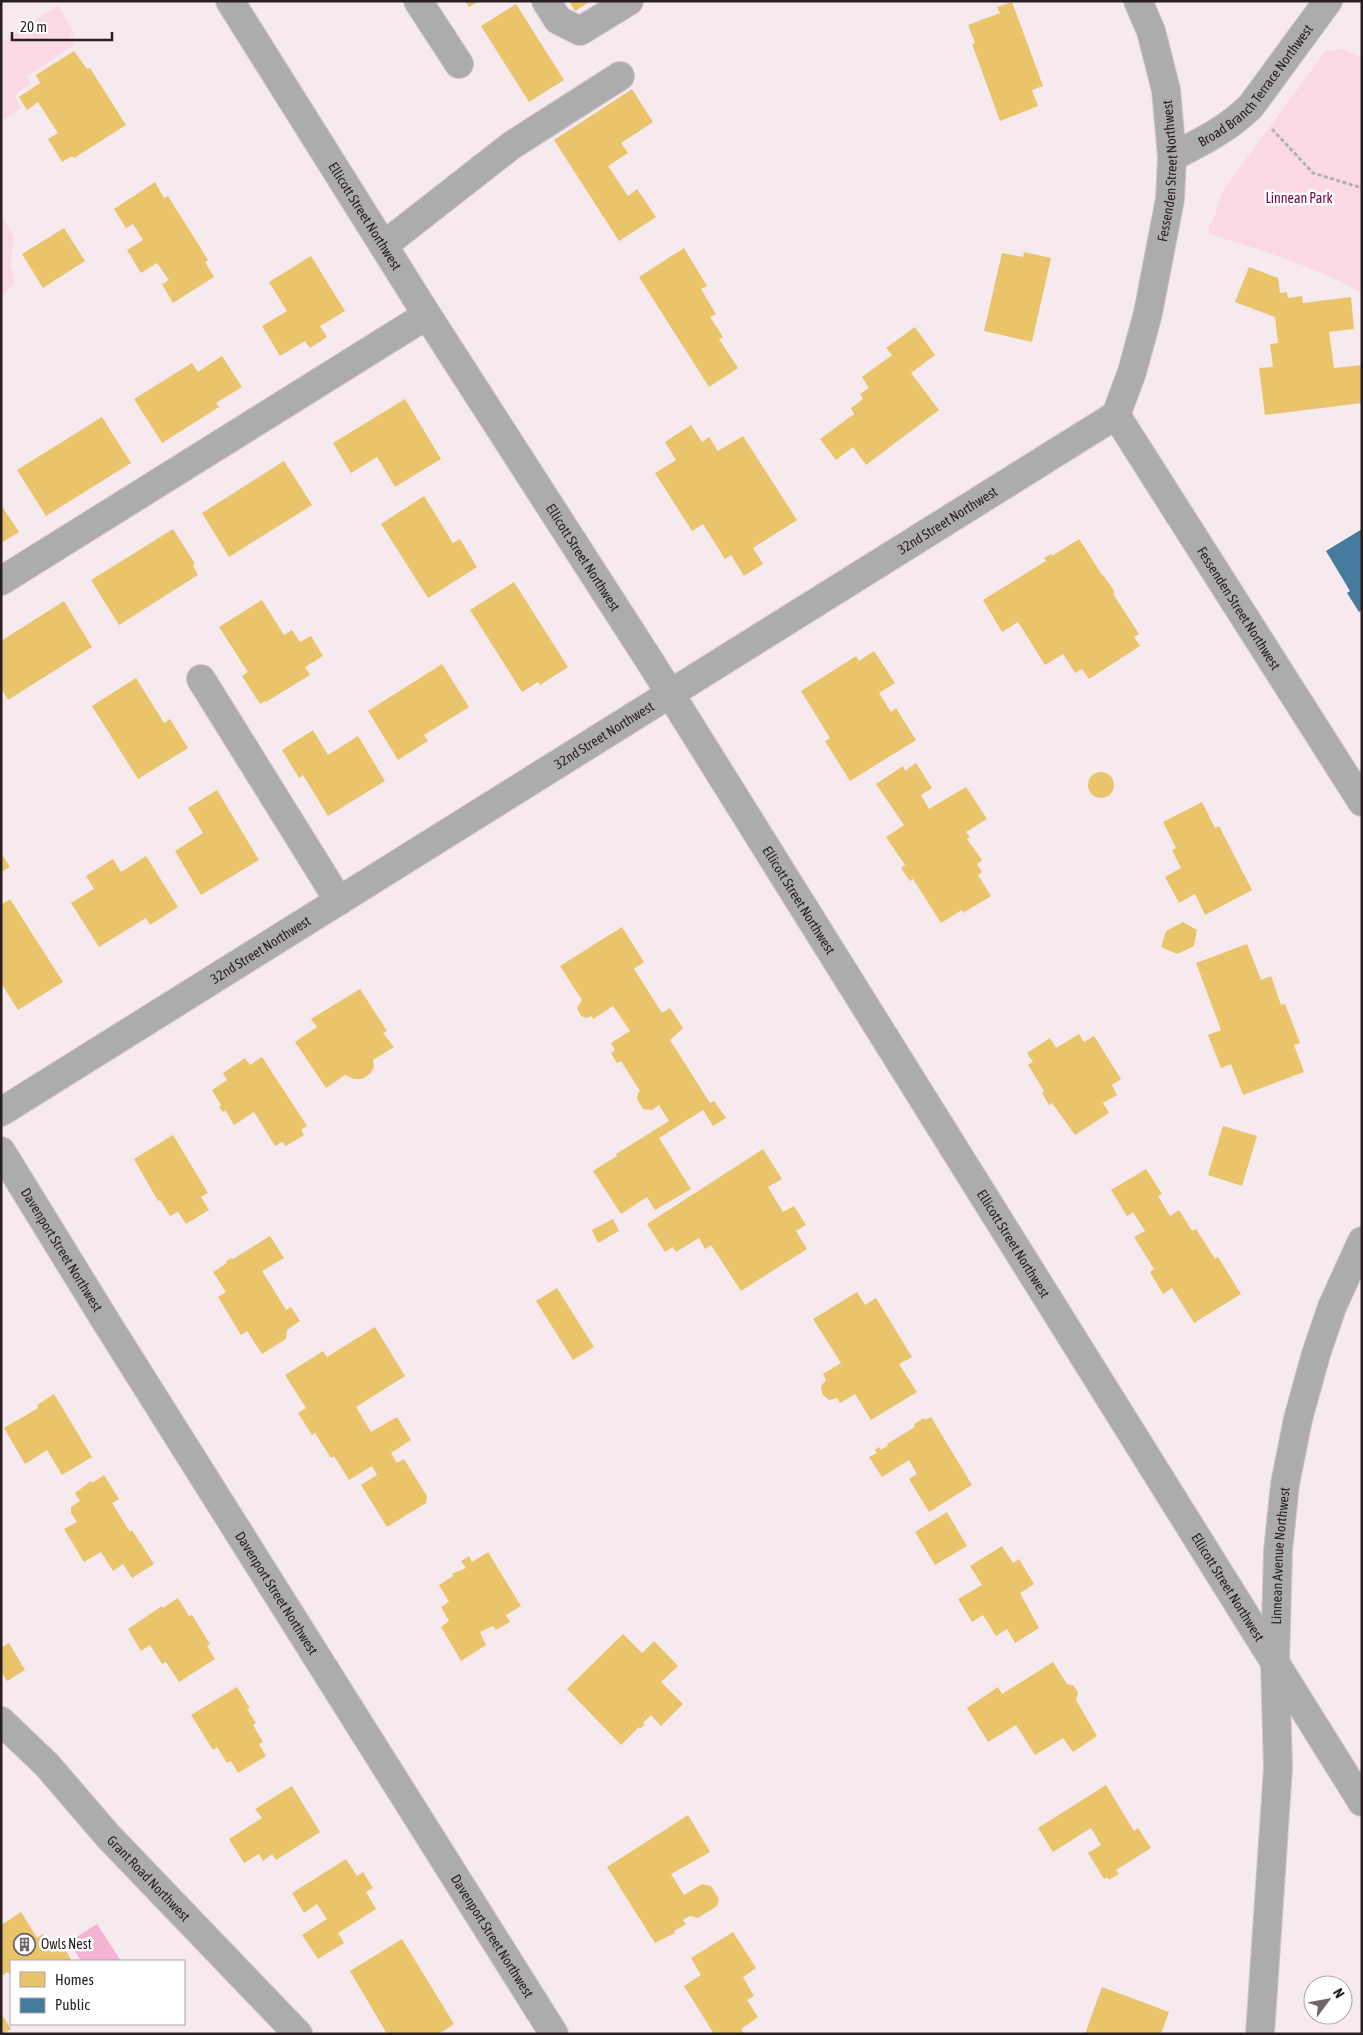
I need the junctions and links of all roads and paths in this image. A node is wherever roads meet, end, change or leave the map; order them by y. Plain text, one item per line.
1 (230, 1) edge
2 (418, 1) edge
3 (546, 1) edge
4 (629, 1) edge
5 (1138, 1) edge
6 (1328, 1) edge
7 (459, 64) dead end
8 (620, 76) dead end
9 (1251, 106) junction
10 (1172, 157) junction
11 (1362, 188) edge
12 (384, 246) junction
13 (427, 314) junction
14 (1116, 415) junction
15 (1, 581) edge
16 (201, 679) dead end
17 (670, 694) junction
18 (1362, 802) edge
19 (339, 901) junction
20 (1, 1112) edge
21 (1, 1151) edge
22 (1362, 1241) edge
23 (1275, 1663) junction
24 (1, 1721) edge
25 (1362, 1802) edge
26 (298, 2034) edge
27 (554, 2034) edge
28 (1260, 2034) edge

1 - 12 street, Ellicott Street Northwest
2 - 7 street
3 - 4 street
5 - 10 street, Fessenden Street Northwest
6 - 9 street, Broad Branch Terrace Northwest
8 - 12 street
9 - 10 street, Broad Branch Terrace Northwest
9 - 11 path
10 - 14 street, Fessenden Street Northwest
12 - 13 street, Ellicott Street Northwest
13 - 15 street
13 - 17 street, Ellicott Street Northwest
14 - 17 street, 32nd Street Northwest
14 - 18 street, Fessenden Street Northwest
16 - 19 street
17 - 19 street, 32nd Street Northwest
17 - 23 street, Ellicott Street Northwest
19 - 20 street, 32nd Street Northwest
21 - 27 street, Davenport Street Northwest
22 - 23 street, Linnean Avenue Northwest
23 - 25 street, Ellicott Street Northwest
23 - 28 street, Linnean Avenue Northwest
24 - 26 street, Grant Road Northwest

